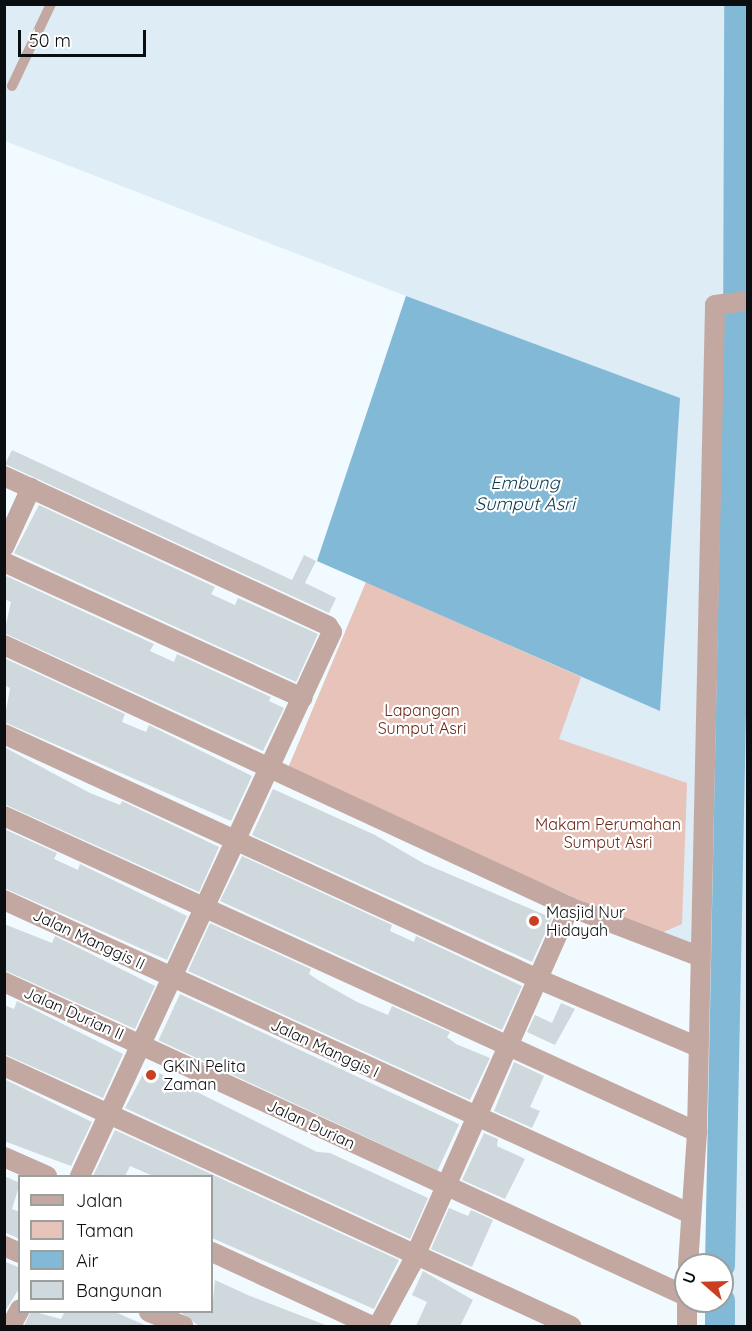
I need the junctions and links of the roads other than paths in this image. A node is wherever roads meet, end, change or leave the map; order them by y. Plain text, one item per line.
1 (51, 4) edge
2 (12, 86) dead end
3 (747, 301) edge
4 (4, 476) edge
5 (31, 488) junction
6 (4, 547) edge
7 (4, 562) edge
8 (4, 645) edge
9 (302, 698) junction
10 (4, 734) edge
11 (273, 766) junction
12 (4, 816) edge
13 (237, 841) junction
14 (4, 900) edge
15 (206, 908) junction
16 (570, 908) junction
17 (698, 956) junction
18 (173, 978) junction
19 (538, 979) junction
20 (4, 982) edge
21 (144, 1044) junction
22 (506, 1047) junction
23 (698, 1047) junction
24 (4, 1066) edge
25 (110, 1116) junction
26 (477, 1118) junction
27 (697, 1132) junction
28 (4, 1157) edge
29 (45, 1175) edge
30 (80, 1175) edge
31 (446, 1188) junction
32 (691, 1214) junction
33 (4, 1245) edge
34 (18, 1251) edge
35 (213, 1252) edge
36 (689, 1253) edge
37 (414, 1257) junction
38 (674, 1291) edge
39 (154, 1313) edge
40 (183, 1326) edge
41 (372, 1326) edge
42 (378, 1326) edge
43 (571, 1326) edge

1 - 2 lane
3 - 17 street
4 - 5 street
5 - 6 street
5 - 9 street
7 - 9 street
8 - 11 street
9 - 11 street
10 - 13 street
11 - 13 street
11 - 16 street
12 - 15 street
13 - 15 street
13 - 19 street
14 - 18 street, Jalan Manggis II
15 - 18 street
15 - 22 street
16 - 17 street
16 - 19 street
17 - 23 street
18 - 21 street
18 - 26 street, Jalan Manggis I
19 - 22 street
19 - 23 street
20 - 21 street, Jalan Durian II
21 - 25 street
21 - 31 street, Jalan Durian
22 - 26 street
22 - 27 street
23 - 27 street
24 - 25 street
25 - 30 street
25 - 37 street
26 - 31 street
26 - 32 street, Jalan Manggis I
27 - 32 street
28 - 29 street
31 - 37 street
31 - 38 street, Jalan Durian
32 - 36 street
33 - 34 street
35 - 41 street
37 - 42 street
37 - 43 street
39 - 40 street

